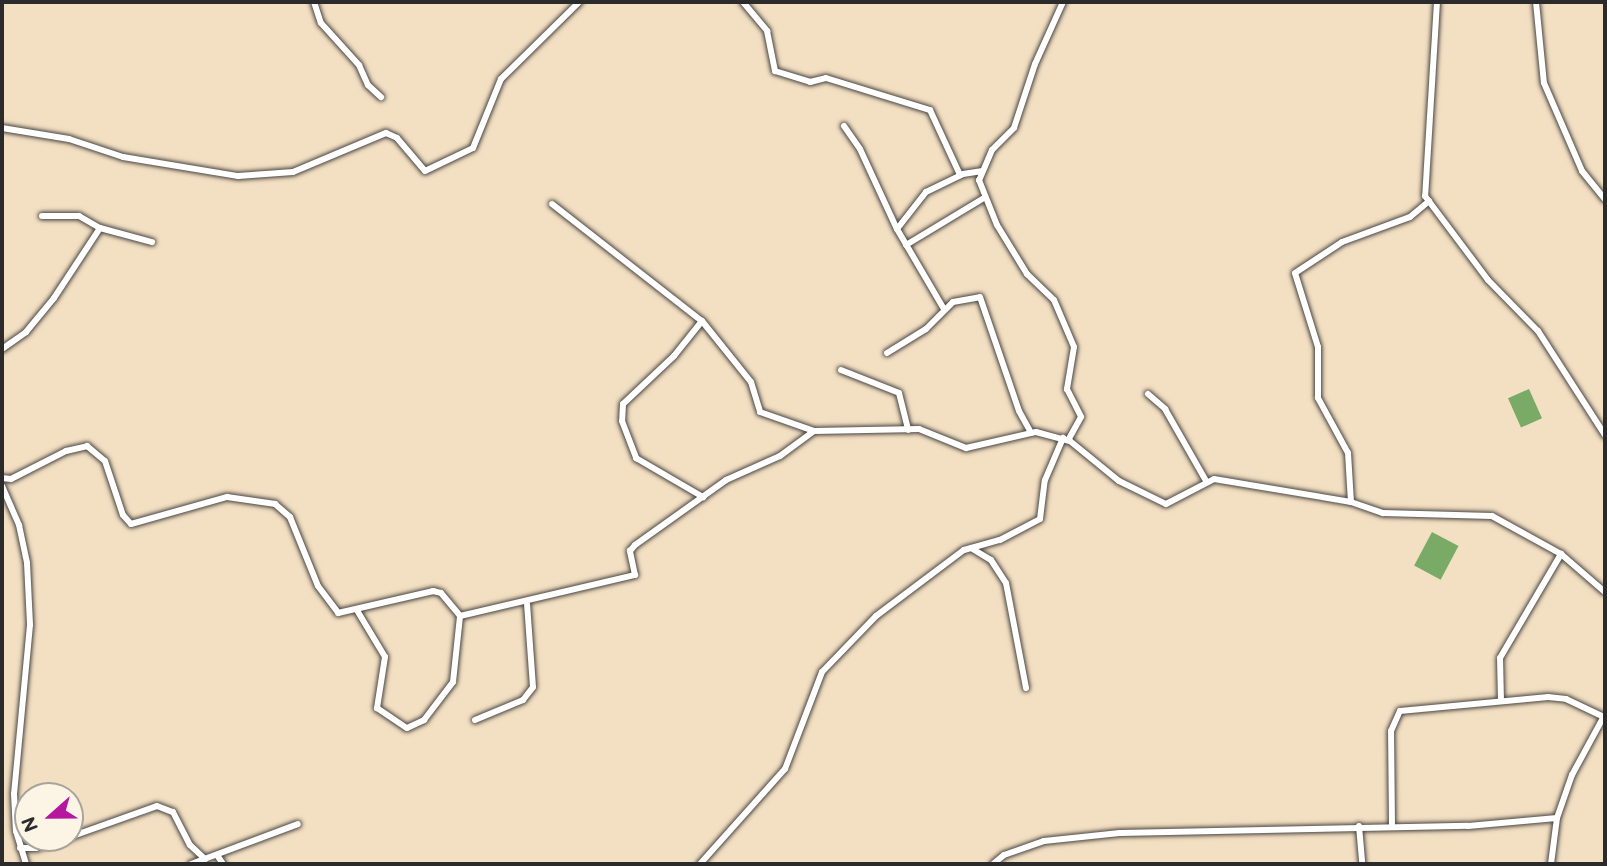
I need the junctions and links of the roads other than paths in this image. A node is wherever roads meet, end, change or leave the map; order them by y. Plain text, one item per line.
1 (314, 2) edge
2 (579, 2) edge
3 (743, 2) edge
4 (1063, 2) edge
5 (1437, 2) edge
6 (1536, 2) edge
7 (381, 97) dead end
8 (844, 126) dead end
9 (2, 128) edge
10 (981, 171) junction
11 (960, 175) junction
12 (984, 198) junction
13 (1605, 199) edge
14 (1429, 201) junction
15 (552, 204) dead end
16 (42, 216) dead end
17 (100, 228) junction
18 (897, 229) junction
19 (152, 242) dead end
20 (906, 245) junction
21 (944, 309) junction
22 (702, 321) junction
23 (2, 349) edge
24 (887, 353) dead end
25 (841, 370) dead end
26 (1148, 394) dead end
27 (908, 430) junction
28 (814, 431) junction
29 (1031, 433) junction
30 (1605, 435) edge
31 (1065, 439) junction
32 (2, 478) edge
33 (1206, 481) junction
34 (2, 486) edge
35 (703, 496) junction
36 (1351, 502) junction
37 (971, 548) junction
38 (1561, 554) junction
39 (1605, 592) edge
40 (527, 604) junction
41 (358, 612) junction
42 (460, 616) junction
43 (1026, 688) dead end
44 (1501, 701) junction
45 (1604, 716) edge
46 (475, 720) dead end
47 (15, 782) edge
48 (1557, 818) junction
49 (298, 824) dead end
50 (1392, 824) junction
51 (1359, 826) junction
52 (84, 833) edge
53 (217, 855) junction
54 (205, 859) junction
55 (191, 864) edge
56 (223, 864) edge
57 (700, 864) edge
58 (993, 864) edge
59 (1362, 864) edge
60 (1551, 864) edge

1 - 7 street
2 - 9 street
3 - 11 street
4 - 10 street
5 - 14 street
6 - 13 street
8 - 18 street
10 - 11 street
10 - 12 street
11 - 18 street
12 - 20 street
12 - 31 street
14 - 30 street
14 - 36 street
15 - 22 street
16 - 17 street
17 - 19 street
17 - 23 street
18 - 20 street
20 - 21 street
21 - 24 street
21 - 29 street
22 - 28 street
22 - 35 street
25 - 27 street
26 - 33 street
27 - 28 street
27 - 29 street
28 - 35 street
29 - 31 street
31 - 33 street
31 - 37 street
32 - 41 street
33 - 36 street
34 - 47 street
35 - 40 street
36 - 38 street
37 - 43 street
37 - 57 street
38 - 39 street
38 - 44 street
40 - 42 street
40 - 46 street
41 - 42 street
41 - 42 street
44 - 45 street
44 - 50 street
45 - 48 street
48 - 50 street
48 - 60 street
49 - 53 street
50 - 51 street
51 - 58 street
51 - 59 street
52 - 54 street
53 - 54 street
53 - 56 street
54 - 55 street

